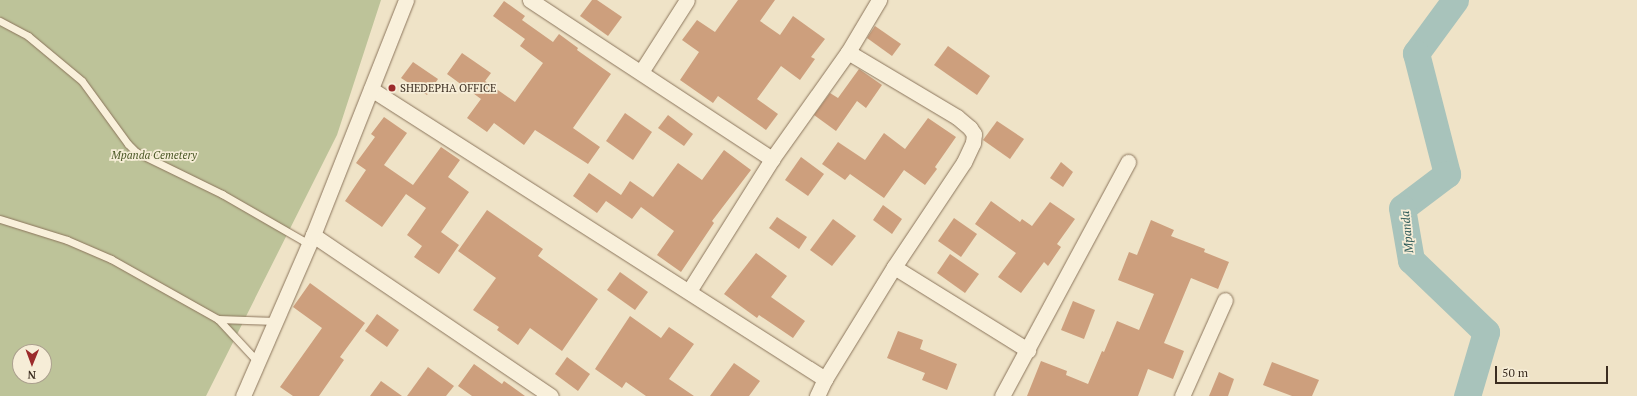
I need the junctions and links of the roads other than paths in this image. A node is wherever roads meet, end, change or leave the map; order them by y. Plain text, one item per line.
1 (406, 0) edge
2 (530, 0) edge
3 (687, 0) edge
4 (879, 0) edge
5 (0, 21) edge
6 (848, 52) junction
7 (641, 72) junction
8 (371, 89) junction
9 (772, 159) junction
10 (1128, 162) dead end
11 (0, 219) edge
12 (311, 239) junction
13 (894, 267) junction
14 (689, 291) junction
15 (1225, 300) dead end
16 (218, 319) junction
17 (275, 321) junction
18 (1028, 350) junction
19 (257, 361) junction
20 (825, 379) junction
21 (249, 394) edge
22 (550, 396) edge
23 (817, 396) edge
24 (1002, 396) edge
25 (1182, 396) edge

1 - 8 street
2 - 7 street
3 - 7 street
4 - 6 street
5 - 12 lane
6 - 9 street
6 - 13 street
7 - 9 street
8 - 12 street
8 - 14 street
9 - 14 street
10 - 18 street
11 - 16 lane
12 - 17 street
12 - 22 street
13 - 18 street
13 - 20 street
14 - 20 street
15 - 25 street
16 - 17 lane
16 - 19 lane
17 - 19 street
18 - 24 street
19 - 21 street
20 - 23 street

